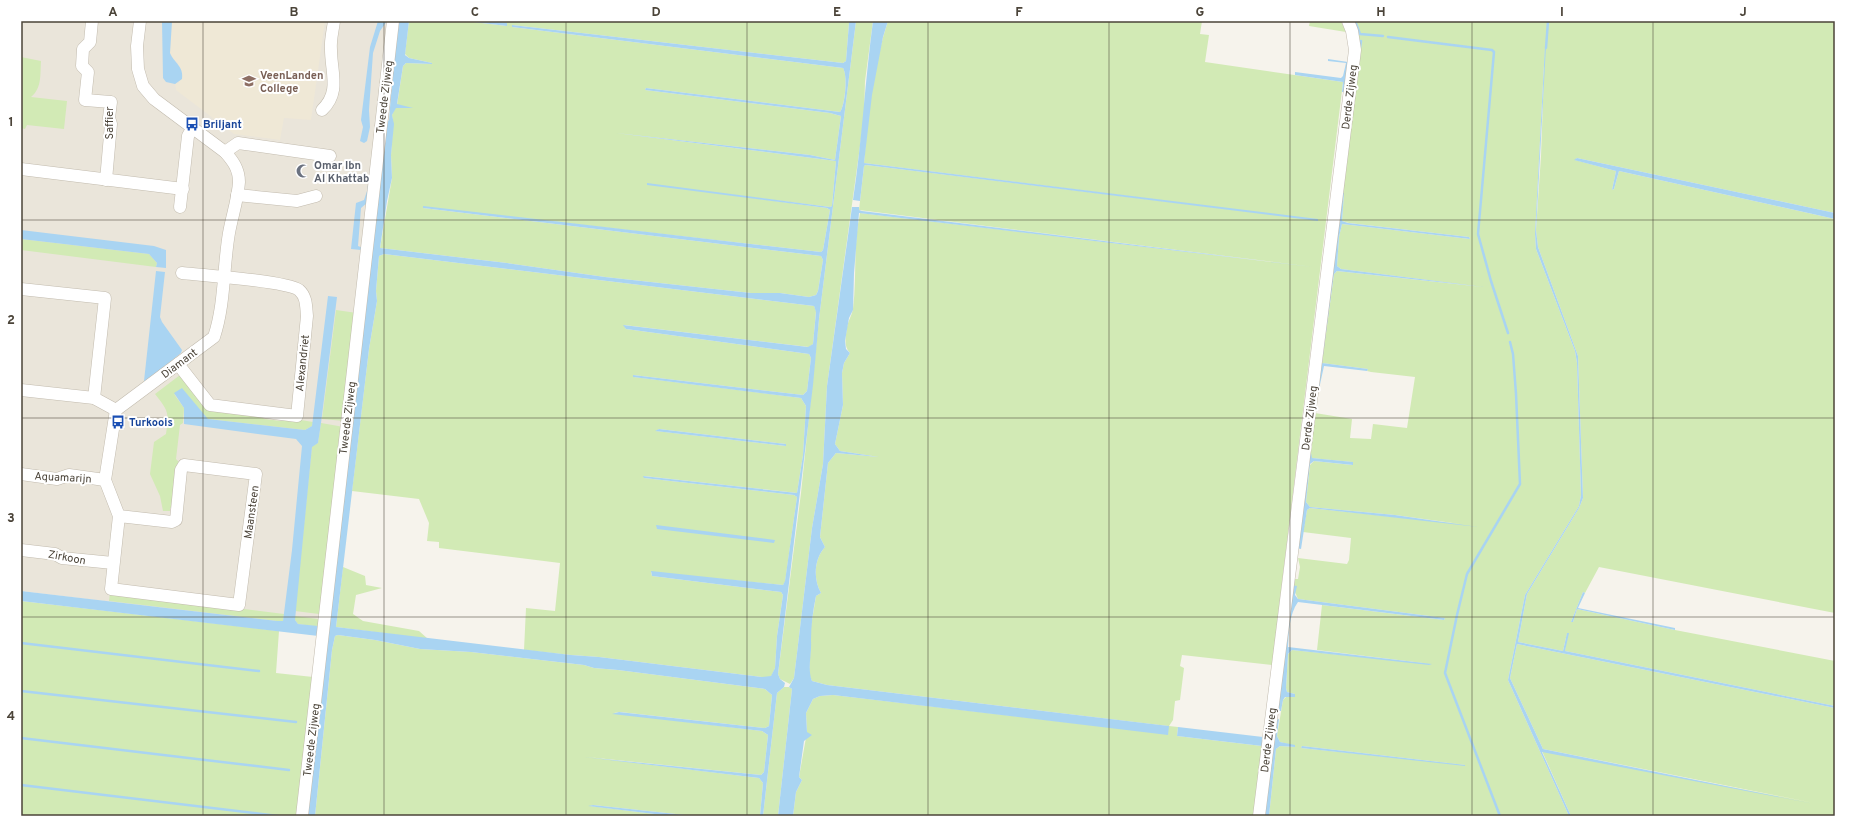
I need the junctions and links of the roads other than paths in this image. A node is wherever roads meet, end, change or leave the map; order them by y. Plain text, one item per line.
1 (92, 21) edge
2 (137, 21) edge
3 (334, 21) edge
4 (393, 21) edge
5 (1348, 21) edge
6 (322, 110) dead end
7 (194, 128) junction
8 (225, 152) junction
9 (330, 156) dead end
10 (21, 169) edge
11 (106, 180) junction
12 (183, 189) junction
13 (237, 195) junction
14 (316, 196) dead end
15 (180, 207) dead end
16 (182, 273) dead end
17 (224, 278) junction
18 (21, 289) edge
19 (178, 364) junction
20 (21, 390) edge
21 (94, 398) junction
22 (116, 410) junction
23 (21, 474) edge
24 (105, 480) junction
25 (119, 516) junction
26 (21, 550) edge
27 (114, 564) junction
28 (302, 816) edge
29 (1259, 816) edge

1 - 11 street, Saffier
2 - 7 street, Diamant
3 - 6 street
4 - 28 street, Tweede Zijweg
5 - 29 street, Derde Zijweg
7 - 8 street, Diamant
7 - 12 street
8 - 9 street
8 - 13 street, Diamant
10 - 11 street
11 - 12 street
12 - 15 street
13 - 14 street
13 - 17 street, Diamant
16 - 17 street, Alexandriet
17 - 19 street, Diamant
17 - 19 street, Alexandriet
18 - 21 street
19 - 22 street, Diamant
20 - 21 street
21 - 22 street
22 - 24 street
23 - 24 street, Aquamarijn
24 - 25 street
25 - 27 street, Maansteen
25 - 27 street, Maansteen
26 - 27 street, Zirkoon

